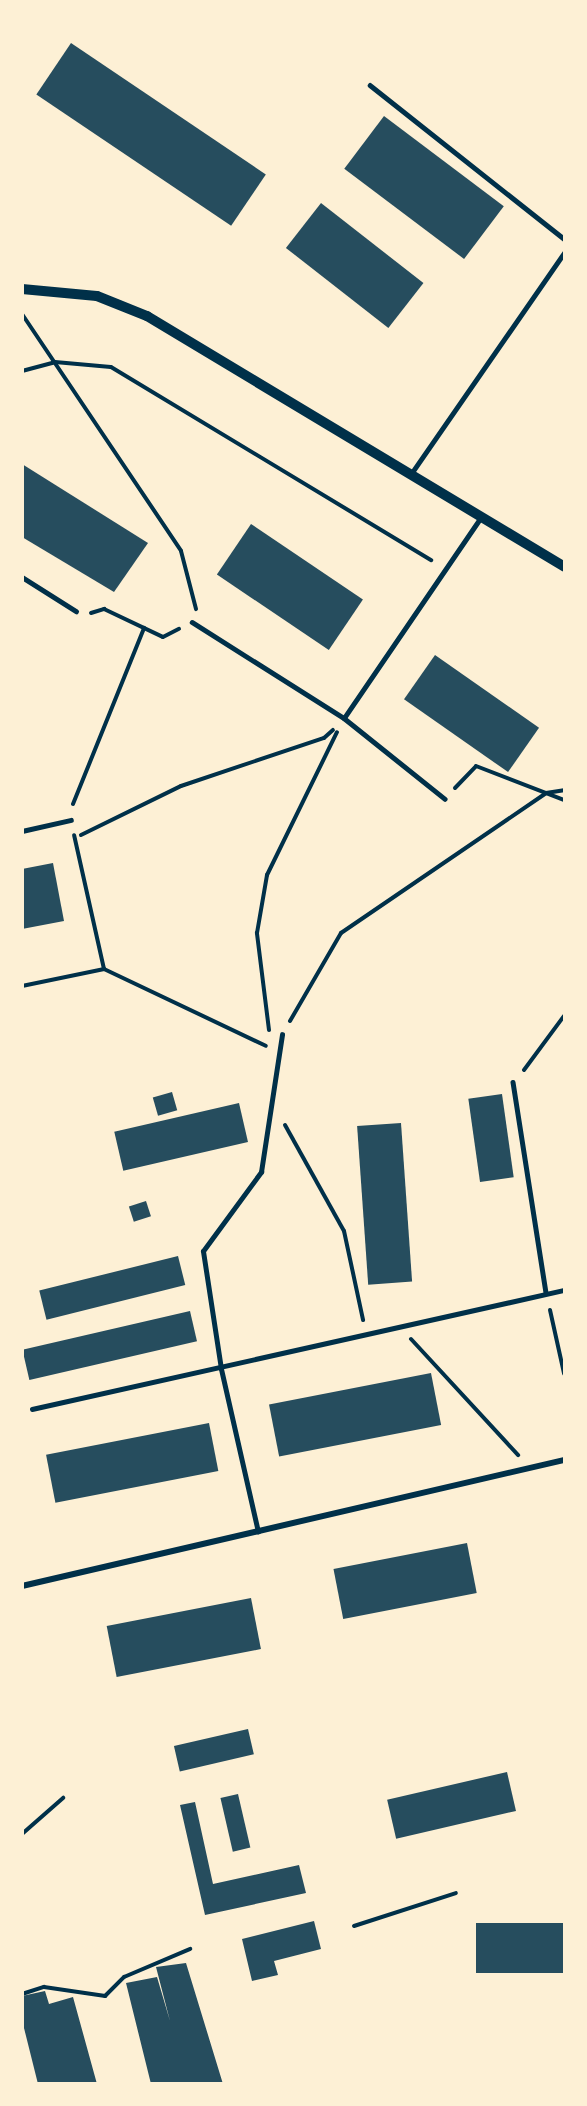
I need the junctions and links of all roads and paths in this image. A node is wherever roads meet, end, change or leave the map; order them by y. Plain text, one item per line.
1 (370, 85) dead end
2 (564, 239) edge
3 (564, 253) edge
4 (22, 289) edge
5 (22, 314) edge
6 (55, 362) junction
7 (22, 371) edge
8 (413, 471) junction
9 (482, 515) junction
10 (564, 567) edge
11 (446, 569) junction
12 (22, 577) edge
13 (75, 611) dead end
14 (82, 616) dead end
15 (192, 622) joint
16 (144, 628) junction
17 (201, 628) junction
18 (344, 718) junction
19 (564, 790) edge
20 (546, 793) junction
21 (445, 799) joint
22 (564, 801) edge
23 (71, 820) junction
24 (22, 831) edge
25 (75, 838) junction
26 (104, 969) junction
27 (22, 986) edge
28 (564, 1016) edge
29 (282, 1035) joint
30 (279, 1053) junction
31 (513, 1082) joint
32 (272, 1101) junction
33 (564, 1290) edge
34 (546, 1292) junction
35 (400, 1328) junction
36 (366, 1335) junction
37 (220, 1368) junction
38 (564, 1373) edge
39 (32, 1409) dead end
40 (564, 1460) edge
41 (531, 1468) junction
42 (258, 1532) junction
43 (22, 1586) edge
44 (63, 1798) dead end
45 (22, 1834) edge
46 (456, 1893) dead end
47 (354, 1926) dead end
48 (190, 1949) dead end
49 (22, 1994) edge

1 - 2 lane
3 - 8 lane
4 - 8 street
5 - 6 path
6 - 7 path
6 - 11 path
6 - 17 path
8 - 9 street
9 - 10 street
9 - 11 lane
11 - 18 lane
12 - 13 lane
14 - 16 path
15 - 16 path
15 - 17 lane
16 - 23 path
17 - 18 lane
18 - 21 lane
18 - 25 path
18 - 30 path
19 - 20 path
20 - 21 path
20 - 22 path
20 - 29 path
23 - 24 lane
23 - 25 path
25 - 26 path
26 - 27 path
26 - 30 path
28 - 31 path
29 - 30 lane
30 - 32 lane
31 - 34 lane
32 - 36 path
32 - 37 lane
33 - 34 lane
34 - 35 lane
34 - 38 path
35 - 36 lane
35 - 41 path
36 - 37 lane
37 - 39 lane
37 - 42 lane
40 - 41 street
41 - 42 street
42 - 43 street
44 - 45 path
46 - 47 path
48 - 49 path

